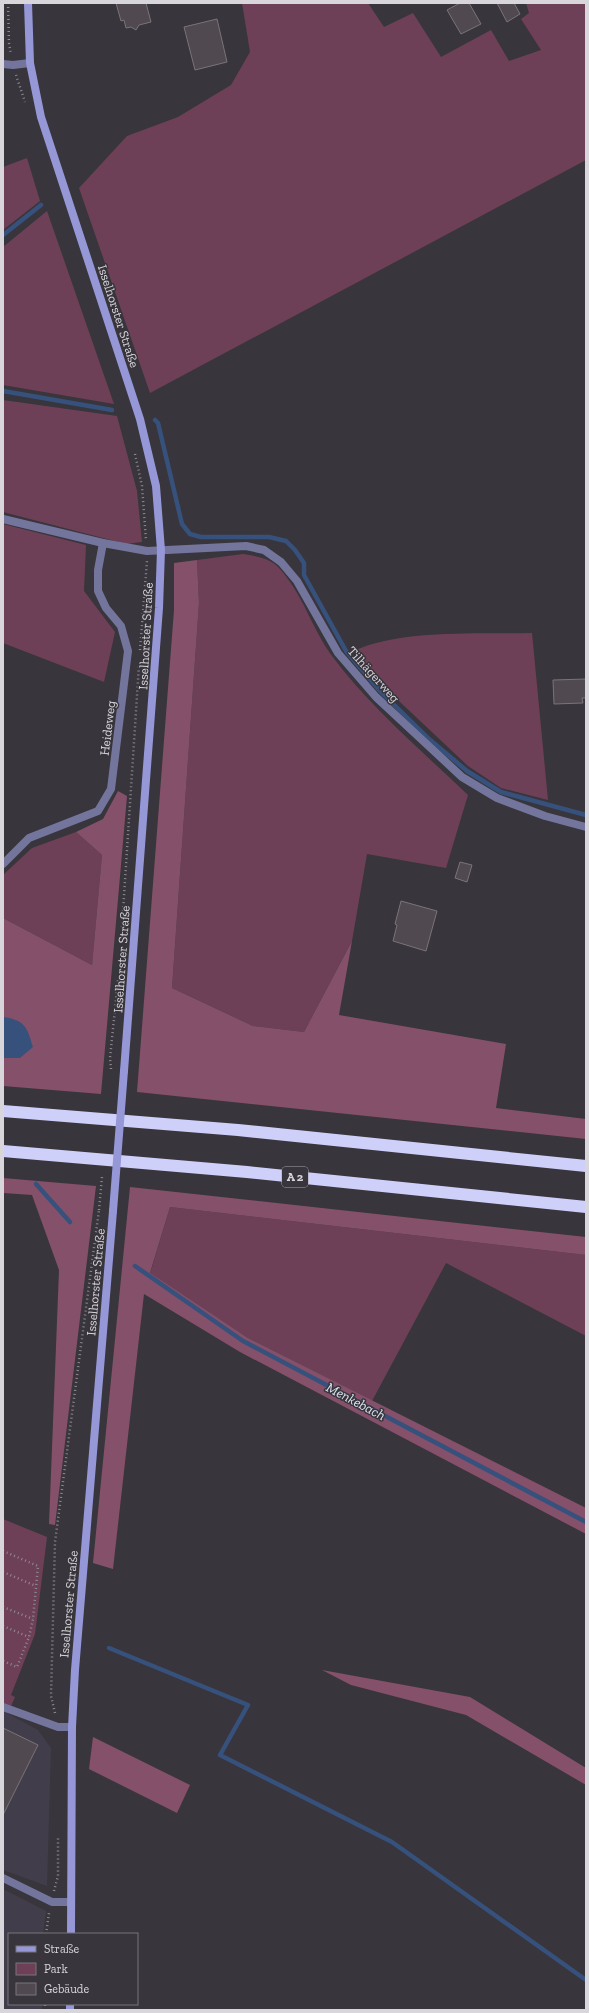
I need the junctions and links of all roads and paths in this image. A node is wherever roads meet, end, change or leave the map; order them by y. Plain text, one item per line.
1 (28, 3) edge
2 (30, 63) junction
3 (3, 64) edge
4 (3, 519) edge
5 (103, 543) junction
6 (161, 550) junction
7 (147, 551) junction
8 (140, 654) dead end
9 (140, 662) dead end
10 (586, 827) edge
11 (3, 864) edge
12 (121, 930) dead end
13 (118, 977) dead end
14 (112, 1072) dead end
15 (3, 1111) edge
16 (3, 1151) edge
17 (586, 1166) edge
18 (586, 1207) edge
19 (100, 1210) dead end
20 (3, 1551) edge
21 (3, 1572) edge
22 (36, 1586) junction
23 (3, 1607) edge
24 (33, 1619) junction
25 (3, 1626) edge
26 (29, 1638) junction
27 (3, 1661) edge
28 (3, 1707) edge
29 (72, 1726) junction
30 (58, 1727) junction
31 (58, 1830) dead end
32 (3, 1878) edge
33 (52, 1902) junction
34 (71, 1902) junction
35 (46, 1933) edge
36 (71, 1933) edge

1 - 2 street, Isselhorster Straße
2 - 3 street
2 - 6 street, Isselhorster Straße
4 - 5 street
5 - 7 street
5 - 11 street, Heideweg
6 - 7 street
6 - 10 street, Tilhägerweg
6 - 29 street, Isselhorster Straße, bridge
7 - 8 path
9 - 12 path
13 - 14 path
15 - 17 highway
16 - 18 highway, A 2
19 - 30 path
20 - 22 path
21 - 22 path
22 - 24 path
23 - 24 path
24 - 26 path
25 - 26 path
26 - 27 path
28 - 30 street
29 - 30 street
29 - 34 street, Isselhorster Straße
31 - 33 path
32 - 33 street
33 - 34 street
33 - 35 path
34 - 36 street, Isselhorster Straße

